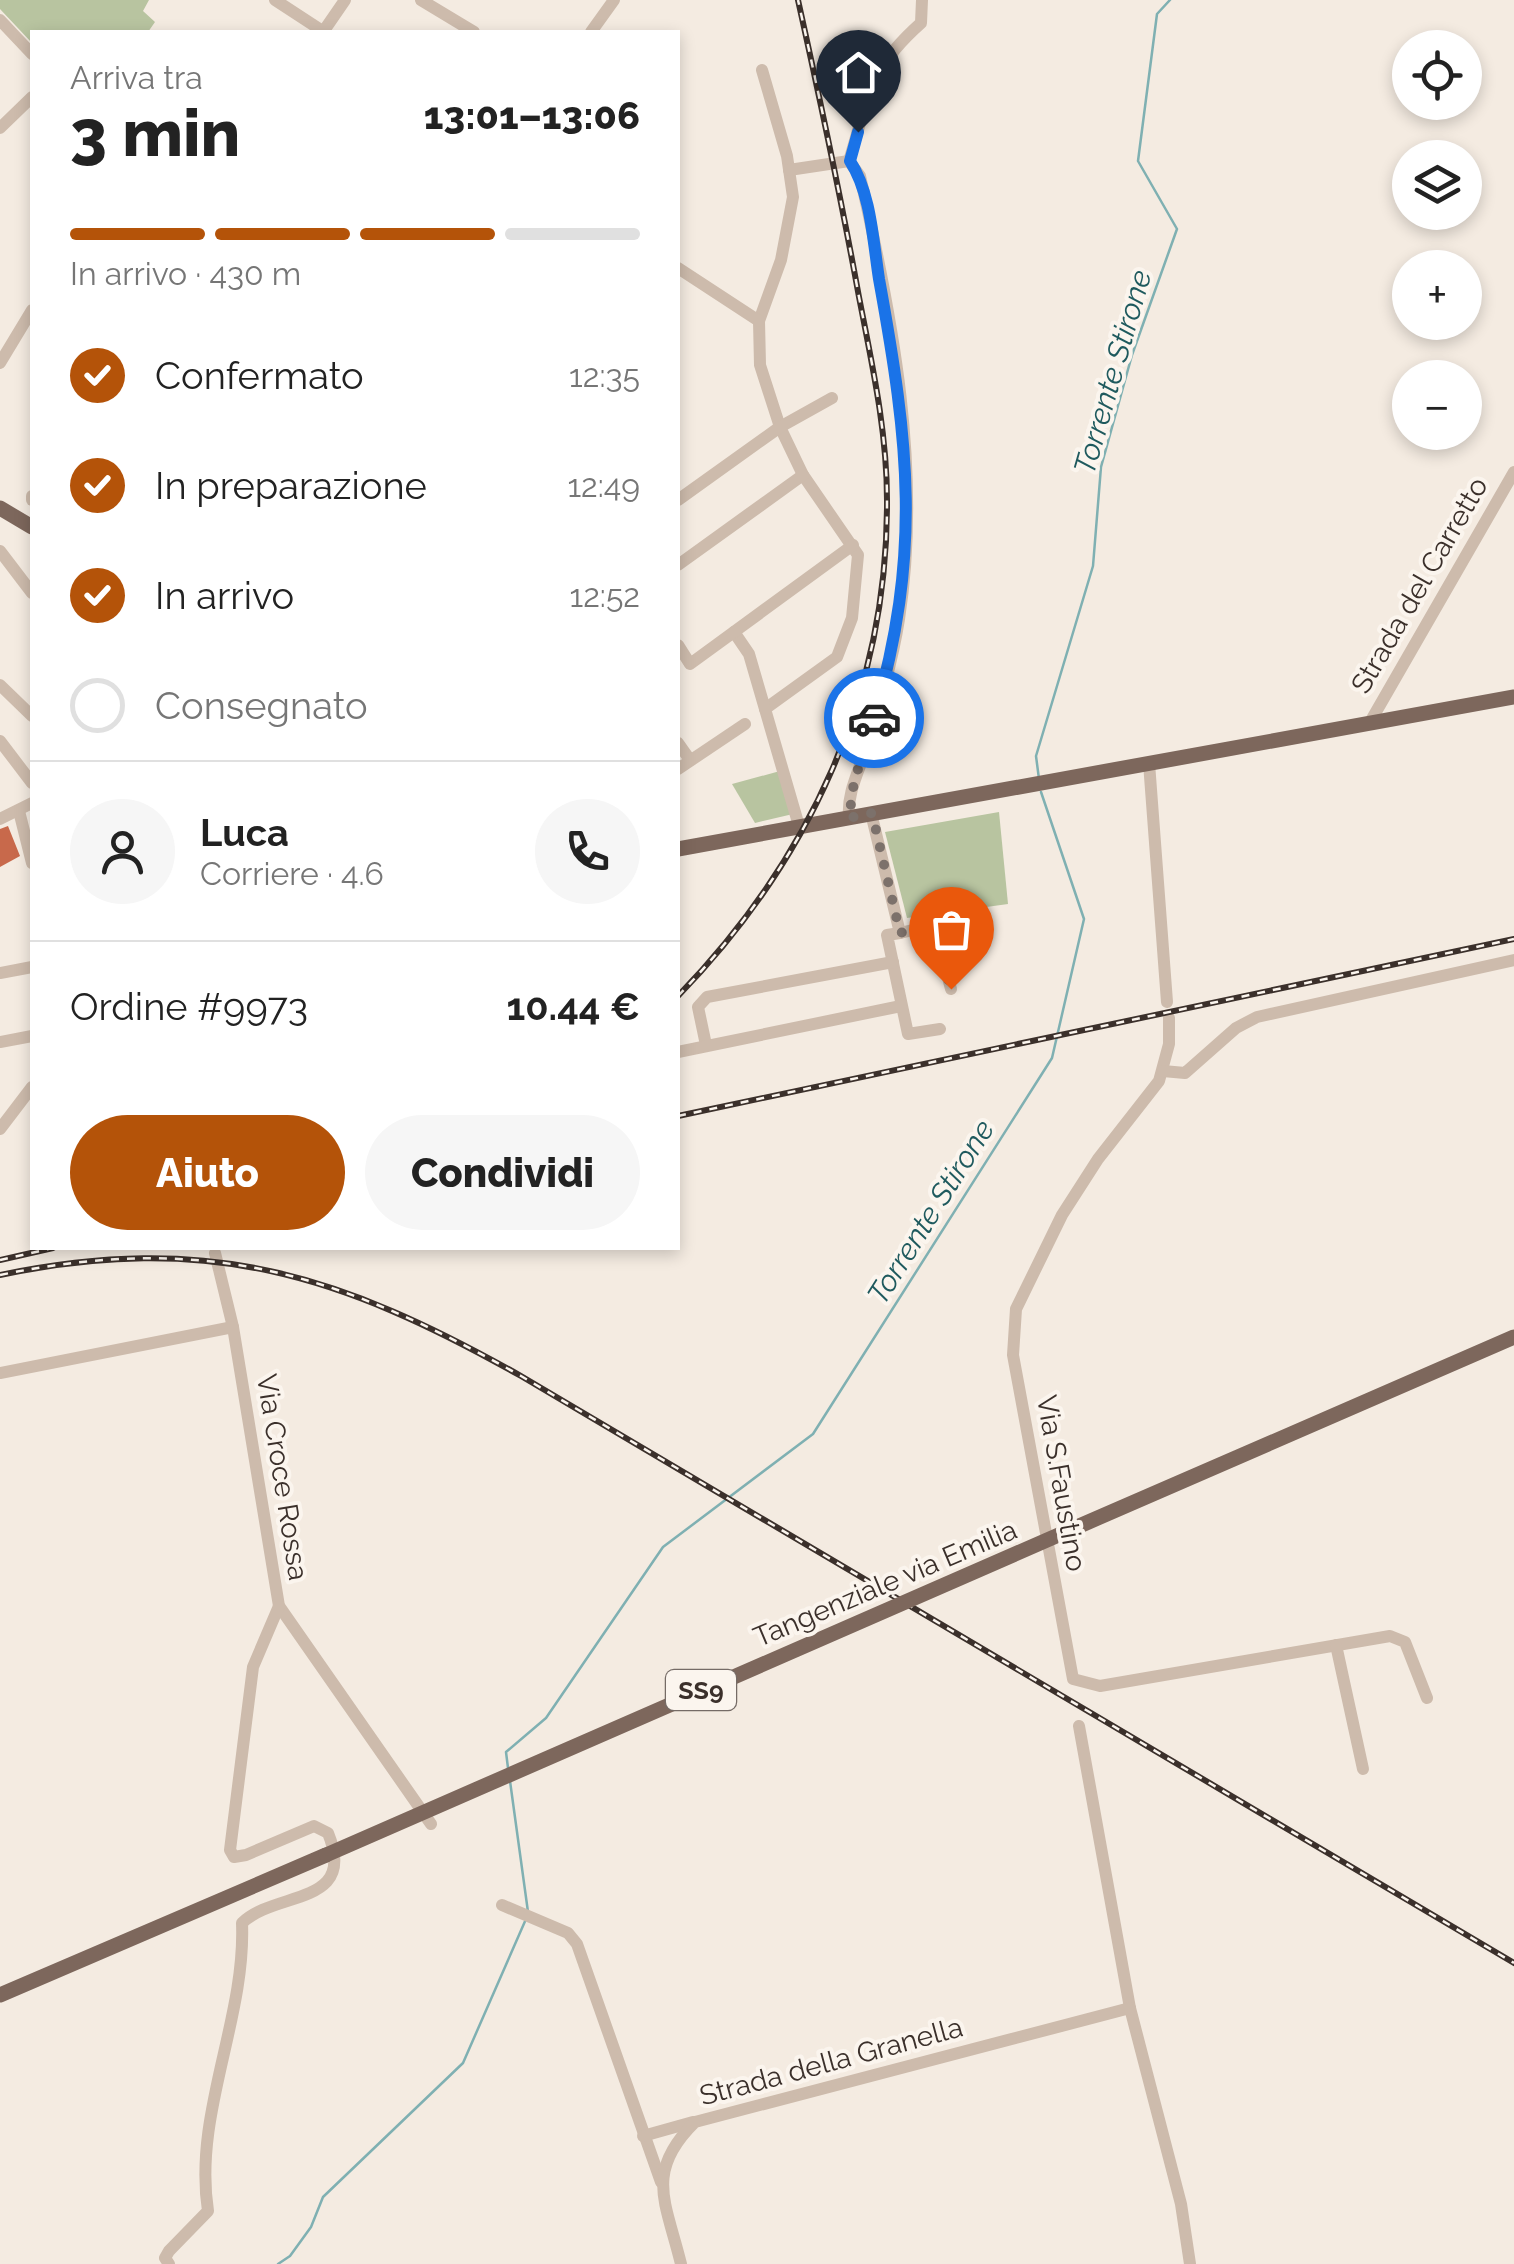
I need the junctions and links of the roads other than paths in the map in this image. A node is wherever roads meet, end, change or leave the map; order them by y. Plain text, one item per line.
1 (261, 0) edge
2 (275, 0) edge
3 (345, 0) edge
4 (421, 0) edge
5 (614, 0) edge
6 (922, 0) edge
7 (296, 6) edge
8 (0, 20) edge
9 (307, 30) edge
10 (322, 30) edge
11 (325, 30) edge
12 (471, 30) edge
13 (592, 30) edge
14 (30, 52) edge
15 (762, 70) dead end
16 (30, 99) edge
17 (0, 128) edge
18 (850, 161) junction
19 (789, 170) junction
20 (680, 269) edge
21 (30, 313) edge
22 (759, 321) junction
23 (0, 364) edge
24 (832, 398) dead end
25 (780, 427) junction
26 (1514, 472) edge
27 (803, 474) junction
28 (680, 499) edge
29 (0, 508) edge
30 (30, 526) edge
31 (853, 546) junction
32 (0, 551) edge
33 (680, 564) edge
34 (30, 590) edge
35 (734, 632) junction
36 (680, 648) edge
37 (0, 685) edge
38 (1514, 697) edge
39 (766, 709) junction
40 (30, 714) edge
41 (745, 724) dead end
42 (1368, 724) junction
43 (0, 741) edge
44 (1149, 763) junction
45 (684, 765) edge
46 (30, 780) edge
47 (30, 805) edge
48 (19, 811) junction
49 (872, 813) junction
50 (849, 818) junction
51 (1, 819) edge
52 (799, 826) junction
53 (680, 849) edge
54 (30, 856) edge
55 (900, 933) junction
56 (1514, 960) edge
57 (893, 962) junction
58 (30, 967) edge
59 (0, 973) edge
60 (951, 989) dead end
61 (1167, 1002) dead end
62 (901, 1006) junction
63 (1169, 1018) dead end
64 (940, 1029) dead end
65 (30, 1036) edge
66 (0, 1042) edge
67 (706, 1045) junction
68 (680, 1052) edge
69 (1163, 1070) junction
70 (30, 1090) edge
71 (30, 1097) edge
72 (16, 1107) junction
73 (0, 1129) edge
74 (215, 1253) dead end
75 (232, 1327) junction
76 (1514, 1337) edge
77 (1514, 1350) edge
78 (1457, 1363) junction
79 (0, 1373) edge
80 (279, 1606) junction
81 (1336, 1645) junction
82 (1427, 1698) dead end
83 (1079, 1726) dead end
84 (1363, 1769) dead end
85 (432, 1824) dead end
86 (502, 1905) dead end
87 (0, 1994) edge
88 (1130, 2008) junction
89 (695, 2122) junction
90 (643, 2136) junction
91 (661, 2182) junction
92 (169, 2264) edge
93 (681, 2264) edge
94 (1190, 2264) edge

1 - 9 street
2 - 7 street
3 - 11 street
4 - 12 street
5 - 13 street
6 - 18 street
7 - 10 street
8 - 14 street
15 - 19 street
16 - 17 street
18 - 19 street
18 - 50 street
19 - 22 street
20 - 22 street
21 - 23 street
22 - 25 street
24 - 25 street
25 - 27 street
25 - 28 street
26 - 42 street, Strada del Carretto
27 - 31 street
27 - 33 street
29 - 30 main road
31 - 35 street
31 - 39 street
32 - 34 street
35 - 36 street
35 - 39 street
37 - 40 street
38 - 42 main road
39 - 52 street
41 - 45 street
42 - 44 main road
43 - 46 street
44 - 49 main road
44 - 61 street
47 - 48 street
48 - 51 street
48 - 54 street
49 - 50 main road
49 - 55 street
50 - 52 main road
52 - 53 main road
55 - 57 street
55 - 60 street
56 - 69 street
57 - 62 street
57 - 67 street
58 - 59 street
62 - 64 street
62 - 67 street
63 - 69 street
65 - 66 street
67 - 68 street
69 - 81 street, Via S.Faustino
70 - 72 street
71 - 72 street
72 - 73 street
74 - 75 street, Via Croce Rossa
75 - 79 street
75 - 80 street, Via Croce Rossa
76 - 78 main road, Tangenziale via Emilia / SS9
77 - 78 main road
78 - 87 main road, Tangenziale via Emilia / SS9, bridge
80 - 85 street, Via Croce Rossa
80 - 92 street
81 - 82 street, Via S.Faustino
81 - 84 street
83 - 88 street
86 - 90 street
88 - 89 street, Strada della Granella
88 - 94 street
89 - 90 street
89 - 91 street, Strada della Granella
90 - 91 street
91 - 93 street

